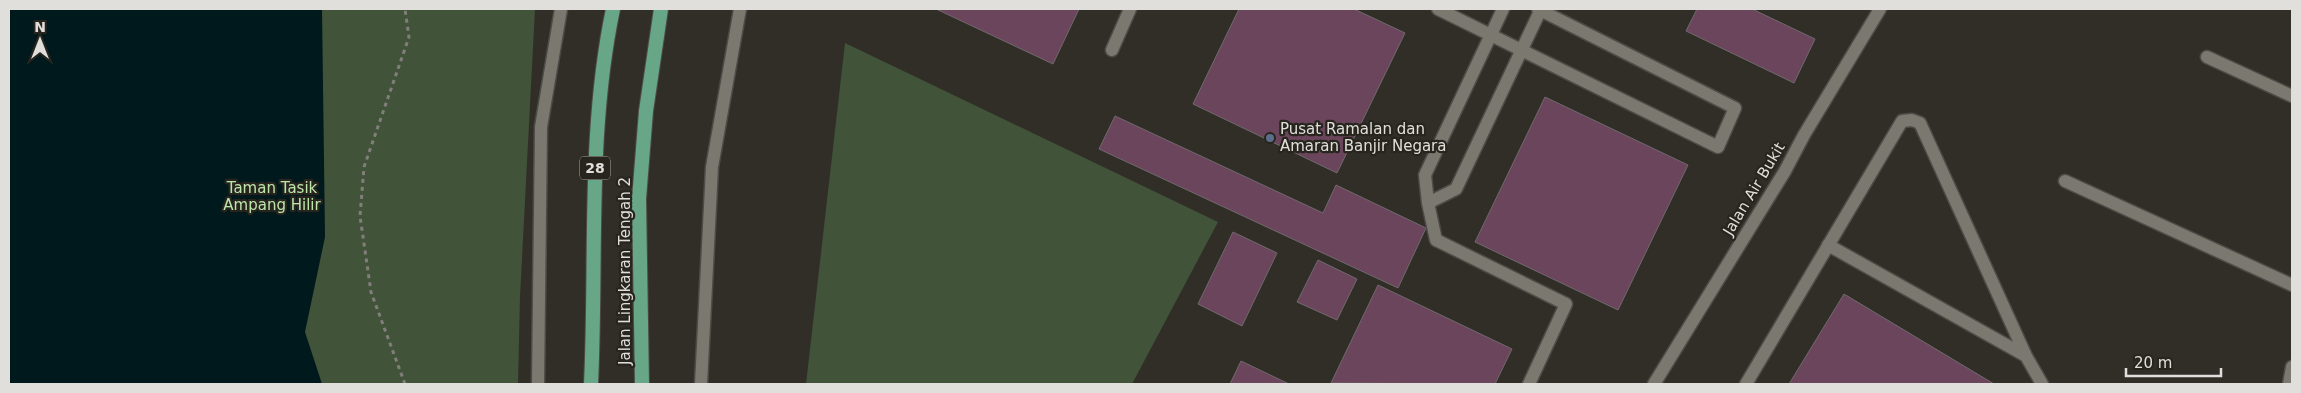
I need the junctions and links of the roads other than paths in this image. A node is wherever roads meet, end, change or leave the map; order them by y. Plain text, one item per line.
1 (561, 9) edge
2 (613, 9) edge
3 (661, 9) edge
4 (740, 9) edge
5 (1130, 9) edge
6 (1438, 9) edge
7 (1503, 9) edge
8 (1540, 9) edge
9 (1880, 9) edge
10 (1491, 34) junction
11 (1522, 48) junction
12 (1112, 50) dead end
13 (2207, 57) dead end
14 (2292, 96) edge
15 (2065, 181) dead end
16 (1428, 203) junction
17 (1828, 246) junction
18 (2292, 285) edge
19 (2026, 356) junction
20 (2292, 367) edge
21 (538, 384) edge
22 (591, 384) edge
23 (642, 384) edge
24 (702, 384) edge
25 (1529, 384) edge
26 (1654, 384) edge
27 (1746, 384) edge
28 (2042, 384) edge
29 (2289, 384) edge

1 - 21 main road
2 - 22 highway, Jalan Lingkaran Tengah 2 / 28
3 - 23 highway, Jalan Lingkaran Tengah 2
4 - 24 main road
5 - 12 main road
6 - 10 main road
7 - 10 main road
8 - 11 main road
8 - 11 main road
9 - 26 main road, Jalan Air Bukit
10 - 11 main road
10 - 16 main road
11 - 16 main road
13 - 14 main road
15 - 18 main road
16 - 25 main road
17 - 19 main road
17 - 19 main road
17 - 27 main road
19 - 28 main road
20 - 29 main road

